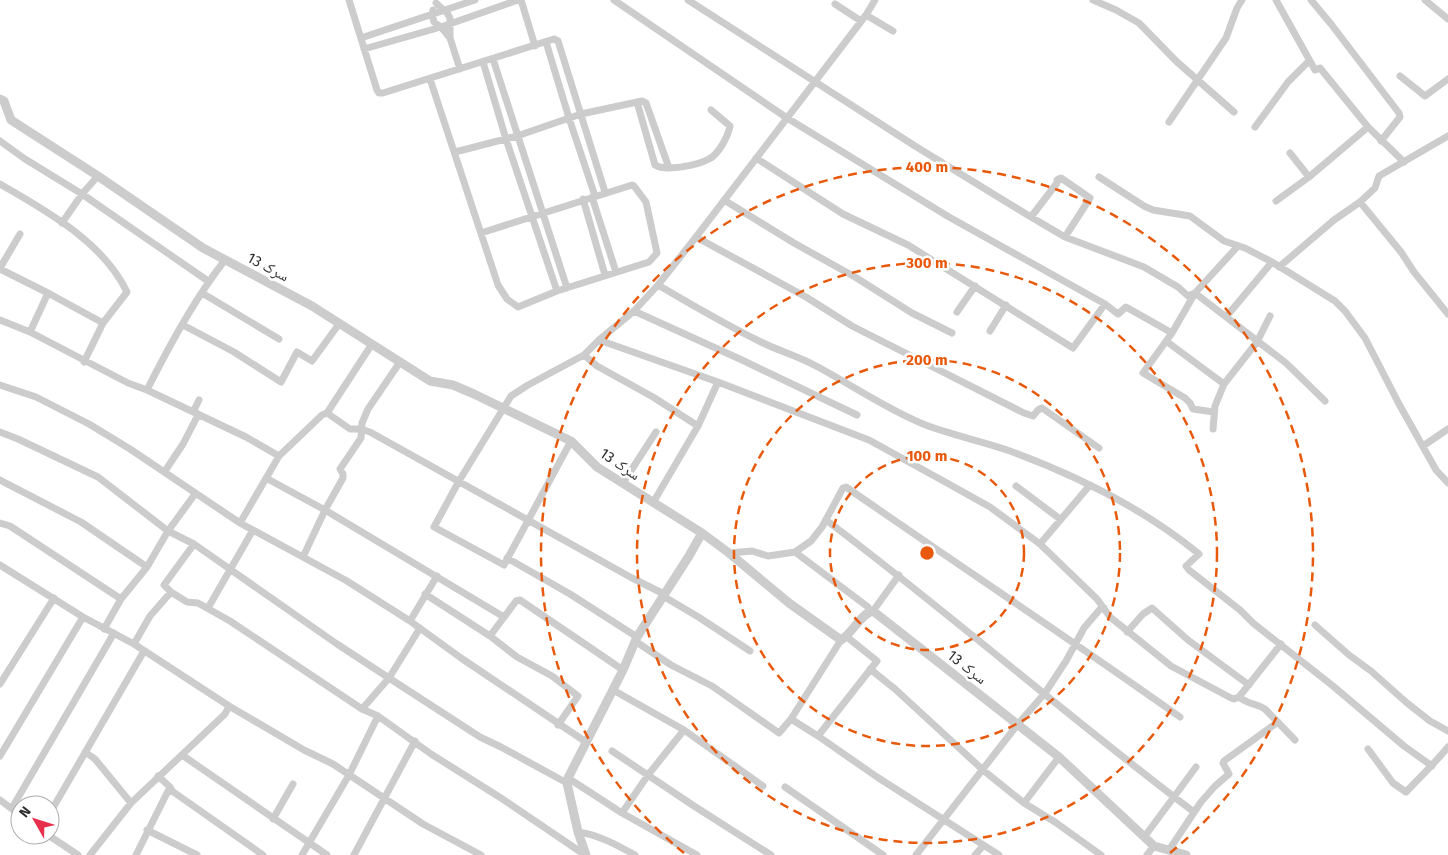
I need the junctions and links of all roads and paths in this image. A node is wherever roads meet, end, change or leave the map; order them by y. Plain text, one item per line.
1 (349, 0) edge
2 (475, 0) edge
3 (519, 0) edge
4 (614, 0) edge
5 (688, 0) edge
6 (875, 0) edge
7 (1093, 0) edge
8 (1242, 0) edge
9 (1276, 0) edge
10 (1311, 0) edge
11 (1425, 0) edge
12 (435, 2) edge
13 (835, 4) dead end
14 (443, 10) junction
15 (432, 14) junction
16 (864, 18) junction
17 (1448, 19) edge
18 (450, 24) junction
19 (441, 27) junction
20 (893, 31) dead end
21 (361, 38) junction
22 (450, 38) junction
23 (546, 42) junction
24 (535, 46) junction
25 (364, 50) junction
26 (492, 59) junction
27 (1309, 61) junction
28 (483, 62) junction
29 (460, 69) junction
30 (1400, 76) dead end
31 (430, 79) junction
32 (1448, 79) edge
33 (1197, 80) junction
34 (815, 82) junction
35 (0, 99) edge
36 (637, 102) junction
37 (711, 110) dead end
38 (1234, 112) dead end
39 (581, 114) junction
40 (569, 118) junction
41 (787, 118) junction
42 (1169, 122) dead end
43 (1255, 127) dead end
44 (1368, 127) junction
45 (517, 136) junction
46 (1448, 136) edge
47 (506, 139) junction
48 (0, 141) edge
49 (1381, 141) junction
50 (455, 152) junction
51 (1290, 154) dead end
52 (756, 158) junction
53 (1404, 162) junction
54 (669, 168) junction
55 (98, 176) junction
56 (1099, 177) dead end
57 (1309, 177) junction
58 (1, 187) edge
59 (606, 192) junction
60 (82, 194) junction
61 (594, 196) junction
62 (583, 199) junction
63 (724, 200) junction
64 (1276, 201) dead end
65 (1360, 202) junction
66 (542, 213) junction
67 (532, 216) junction
68 (1032, 217) junction
69 (62, 223) junction
70 (480, 233) junction
71 (20, 234) dead end
72 (696, 237) junction
73 (1065, 237) junction
74 (1238, 246) junction
75 (225, 260) junction
76 (1272, 262) junction
77 (1279, 267) junction
78 (0, 269) edge
79 (616, 272) junction
80 (606, 275) junction
81 (208, 282) junction
82 (658, 285) junction
83 (975, 286) junction
84 (566, 288) junction
85 (557, 292) junction
86 (1196, 292) junction
87 (48, 293) junction
88 (202, 293) junction
89 (1105, 304) junction
90 (1006, 305) junction
91 (634, 311) junction
92 (957, 312) dead end
93 (1448, 314) edge
94 (1270, 316) dead end
95 (1226, 317) junction
96 (0, 320) edge
97 (103, 323) junction
98 (339, 324) junction
99 (183, 325) junction
100 (990, 330) dead end
101 (30, 332) junction
102 (952, 333) dead end
103 (1172, 333) junction
104 (280, 339) dead end
105 (598, 340) junction
106 (1166, 341) junction
107 (1257, 342) junction
108 (372, 344) junction
109 (584, 355) junction
110 (84, 362) junction
111 (400, 362) junction
112 (718, 382) junction
113 (1224, 384) junction
114 (0, 385) edge
115 (147, 390) junction
116 (199, 400) dead end
117 (1325, 401) dead end
118 (504, 408) junction
119 (1214, 412) junction
120 (327, 413) junction
121 (198, 415) junction
122 (857, 416) dead end
123 (698, 426) junction
124 (362, 429) junction
125 (1213, 429) dead end
126 (1448, 429) edge
127 (0, 432) edge
128 (656, 432) dead end
129 (571, 442) junction
130 (1423, 446) junction
131 (1099, 448) dead end
132 (279, 456) junction
133 (165, 472) junction
134 (266, 478) junction
135 (0, 480) edge
136 (458, 482) junction
137 (623, 483) junction
138 (1448, 484) edge
139 (1090, 485) junction
140 (1016, 486) dead end
141 (195, 494) junction
142 (654, 501) junction
143 (325, 510) junction
144 (528, 519) junction
145 (1060, 519) junction
146 (826, 520) junction
147 (0, 523) edge
148 (240, 523) junction
149 (253, 530) junction
150 (168, 531) junction
151 (702, 533) junction
152 (194, 544) junction
153 (1040, 544) junction
154 (795, 552) junction
155 (729, 553) junction
156 (303, 557) junction
157 (507, 558) junction
158 (0, 566) edge
159 (148, 567) junction
160 (230, 571) junction
161 (899, 575) junction
162 (437, 576) junction
163 (171, 592) junction
164 (425, 594) junction
165 (663, 595) junction
166 (54, 598) junction
167 (121, 599) junction
168 (208, 608) junction
169 (1104, 608) junction
170 (871, 612) junction
171 (83, 617) junction
172 (504, 617) junction
173 (410, 621) junction
174 (1315, 626) dead end
175 (420, 628) junction
176 (104, 629) junction
177 (1127, 632) junction
178 (114, 633) junction
179 (490, 636) junction
180 (636, 639) junction
181 (844, 639) junction
182 (1075, 643) junction
183 (134, 644) junction
184 (1281, 644) junction
185 (144, 651) junction
186 (750, 651) dead end
187 (870, 669) junction
188 (623, 670) junction
189 (389, 678) junction
190 (0, 684) edge
191 (1249, 685) junction
192 (613, 690) junction
193 (1044, 693) junction
194 (1238, 697) junction
195 (229, 706) junction
196 (362, 709) junction
197 (378, 716) junction
198 (1180, 717) dead end
199 (791, 719) junction
200 (1278, 722) junction
201 (1018, 724) junction
202 (558, 725) junction
203 (684, 730) junction
204 (1448, 731) edge
205 (818, 736) junction
206 (1295, 740) dead end
207 (415, 741) junction
208 (586, 742) junction
209 (1448, 747) edge
210 (1368, 749) dead end
211 (612, 751) dead end
212 (85, 752) junction
213 (0, 756) edge
214 (182, 756) junction
215 (1059, 757) junction
216 (1432, 766) junction
217 (1196, 767) dead end
218 (983, 770) junction
219 (349, 775) junction
220 (648, 775) junction
221 (158, 776) junction
222 (567, 781) junction
223 (293, 784) dead end
224 (763, 786) dead end
225 (170, 787) junction
226 (785, 787) dead end
227 (20, 795) edge
228 (60, 796) edge
229 (1173, 796) junction
230 (384, 798) junction
231 (131, 803) junction
232 (1024, 803) junction
233 (1194, 812) junction
234 (622, 813) junction
235 (273, 819) junction
236 (942, 820) junction
237 (147, 830) junction
238 (578, 832) junction
239 (1145, 836) junction
240 (60, 843) edge
241 (309, 844) junction
242 (983, 846) junction
243 (1154, 846) junction
244 (1169, 850) junction
245 (78, 855) edge
246 (90, 855) edge
247 (136, 855) edge
248 (198, 855) edge
249 (263, 855) edge
250 (302, 855) edge
251 (327, 855) edge
252 (354, 855) edge
253 (481, 855) edge
254 (585, 855) edge
255 (635, 855) edge
256 (697, 855) edge
257 (772, 855) edge
258 (883, 855) edge
259 (916, 855) edge
260 (975, 855) edge
261 (999, 855) edge
262 (1102, 855) edge
263 (1147, 855) edge
264 (1186, 855) edge

1 - 21 street
2 - 14 street
3 - 18 street
3 - 24 street
4 - 41 street
5 - 34 street
6 - 16 street
7 - 33 street
8 - 33 street
9 - 27 street
10 - 49 street
11 - 17 street
12 - 14 street
12 - 15 street
13 - 16 street
14 - 15 street
14 - 18 street
15 - 19 street
15 - 21 street
16 - 20 street
16 - 34 street
18 - 19 street
18 - 22 street
19 - 22 street
19 - 25 street
21 - 25 street
22 - 29 street
23 - 24 street
23 - 39 street
23 - 40 street
24 - 26 street
25 - 31 street
26 - 28 street
26 - 45 street
27 - 43 street
27 - 44 street
28 - 29 street
28 - 47 street
29 - 31 street
30 - 32 street
31 - 50 street
33 - 38 street
33 - 42 street
34 - 41 street
34 - 68 street
35 - 55 street, سرک 13
36 - 39 street
36 - 54 street
36 - 54 street
37 - 54 street
39 - 40 street
39 - 59 street
40 - 45 street
40 - 61 street
41 - 52 street
41 - 89 street
44 - 49 street
44 - 57 street
45 - 47 street
45 - 66 street
46 - 53 street
47 - 50 street
47 - 67 street
48 - 60 street
49 - 53 street
50 - 70 street
51 - 57 street
52 - 63 street
52 - 83 street
53 - 65 street
55 - 60 street
55 - 75 street, سرک 13
56 - 74 street
57 - 64 street
58 - 69 street
59 - 61 street
59 - 79 street
60 - 69 street
60 - 81 street
61 - 62 street
61 - 79 street
62 - 66 street
62 - 80 street
63 - 72 street
63 - 102 street
65 - 77 street
65 - 93 street
66 - 67 street
66 - 84 street
67 - 70 street
67 - 85 street
68 - 73 street
68 - 73 street
69 - 97 street
70 - 85 street
71 - 78 street
72 - 82 street
72 - 131 street
73 - 86 street
74 - 76 street
74 - 86 street
75 - 81 street
75 - 98 street, سرک 13
76 - 77 street
76 - 95 street
77 - 130 street
78 - 87 street
79 - 80 street
80 - 84 street
81 - 88 street
82 - 91 street
82 - 139 street
83 - 90 street
83 - 92 street
84 - 85 street
86 - 95 street
86 - 103 street
87 - 97 street
87 - 101 street
88 - 99 street
88 - 104 street
89 - 90 street
89 - 103 street
90 - 100 street
91 - 105 street
91 - 122 street
94 - 107 street
95 - 107 street
96 - 101 street
97 - 110 street
98 - 99 street
98 - 108 street, سرک 13
99 - 115 street
101 - 110 street
103 - 106 street
105 - 109 street
105 - 112 street
106 - 113 street
106 - 119 street
107 - 113 street
107 - 117 street
108 - 111 street, سرک 13
108 - 120 street
109 - 118 street
109 - 123 street
110 - 115 street
111 - 118 street, سرک 13
111 - 124 street
112 - 123 street
112 - 153 street
113 - 119 street
114 - 133 street
115 - 121 street
116 - 121 street
118 - 129 street, سرک 13
118 - 136 street
119 - 125 street
120 - 124 street
120 - 132 street
121 - 132 street
121 - 133 street
123 - 142 street
124 - 136 street
124 - 143 street
126 - 130 street
127 - 150 street
128 - 137 street
129 - 137 street, سرک 13
129 - 144 street
130 - 138 street
132 - 134 street
133 - 141 street
134 - 143 street
134 - 148 street
135 - 159 street
136 - 144 street
136 - 157 street
137 - 142 street, سرک 13
139 - 145 street
139 - 184 street
140 - 145 street
141 - 148 street
141 - 150 street
142 - 151 street, سرک 13
143 - 156 street
143 - 162 street
144 - 157 street
144 - 165 street
145 - 153 street
146 - 154 street
146 - 161 street
146 - 182 street
147 - 167 street
148 - 149 street
149 - 156 street
149 - 160 street
150 - 152 street
150 - 159 street
151 - 155 street, سرک 13
151 - 165 street
152 - 160 street
152 - 163 street
153 - 169 street
154 - 155 street
154 - 170 street
155 - 181 street, سرک 13
156 - 173 street
157 - 180 street
158 - 166 street
159 - 167 street
160 - 168 street
160 - 189 street
161 - 170 street
161 - 193 street
162 - 164 street
162 - 172 street
163 - 168 street
163 - 183 street
164 - 173 street
164 - 179 street
165 - 180 street
165 - 186 street
166 - 171 street
166 - 190 street
167 - 176 street
168 - 196 street
169 - 177 street
169 - 182 street
170 - 181 street
170 - 201 street, سرک 13
171 - 176 street
171 - 213 street
172 - 179 street
172 - 188 street
173 - 175 street
174 - 204 street
175 - 189 street
175 - 202 street
176 - 178 street
177 - 191 street
177 - 194 street
178 - 183 street
178 - 227 street
179 - 202 street
180 - 188 street
180 - 199 street
181 - 187 street
181 - 199 street
182 - 193 street
182 - 198 street
183 - 185 street
184 - 191 street
184 - 216 street
185 - 195 street
185 - 212 street
187 - 205 street
187 - 218 street
188 - 192 street
189 - 196 street
189 - 222 street
191 - 194 street
192 - 203 street
192 - 208 street
193 - 201 street
193 - 229 street
194 - 200 street
195 - 214 street
195 - 219 street
196 - 197 street
197 - 207 street
197 - 219 street
199 - 205 street
200 - 206 street
200 - 233 street
201 - 215 street, سرک 13
201 - 218 street
202 - 208 street
203 - 220 street
203 - 224 street
205 - 236 street
207 - 230 street
207 - 254 street
208 - 222 street
209 - 216 street
210 - 216 street
211 - 220 street
212 - 228 street
212 - 231 street
214 - 221 street
214 - 235 street
215 - 232 street
215 - 239 street, سرک 13
217 - 229 street
218 - 232 street
218 - 236 street
219 - 230 street
219 - 241 street
220 - 234 street
220 - 257 street
221 - 225 street
221 - 231 street
222 - 234 street
222 - 238 street
223 - 235 street
225 - 237 street
225 - 249 street
226 - 258 street
229 - 233 street
229 - 239 street
230 - 252 street
230 - 253 street
231 - 246 street
232 - 262 street
233 - 244 street
234 - 256 street
235 - 241 street
236 - 242 street
236 - 259 street
237 - 247 street
237 - 248 street
238 - 254 street
238 - 255 street
239 - 243 street, سرک 13
240 - 245 street
241 - 250 street
241 - 251 street
242 - 260 street
242 - 261 street
243 - 244 street
243 - 263 street
244 - 264 street

